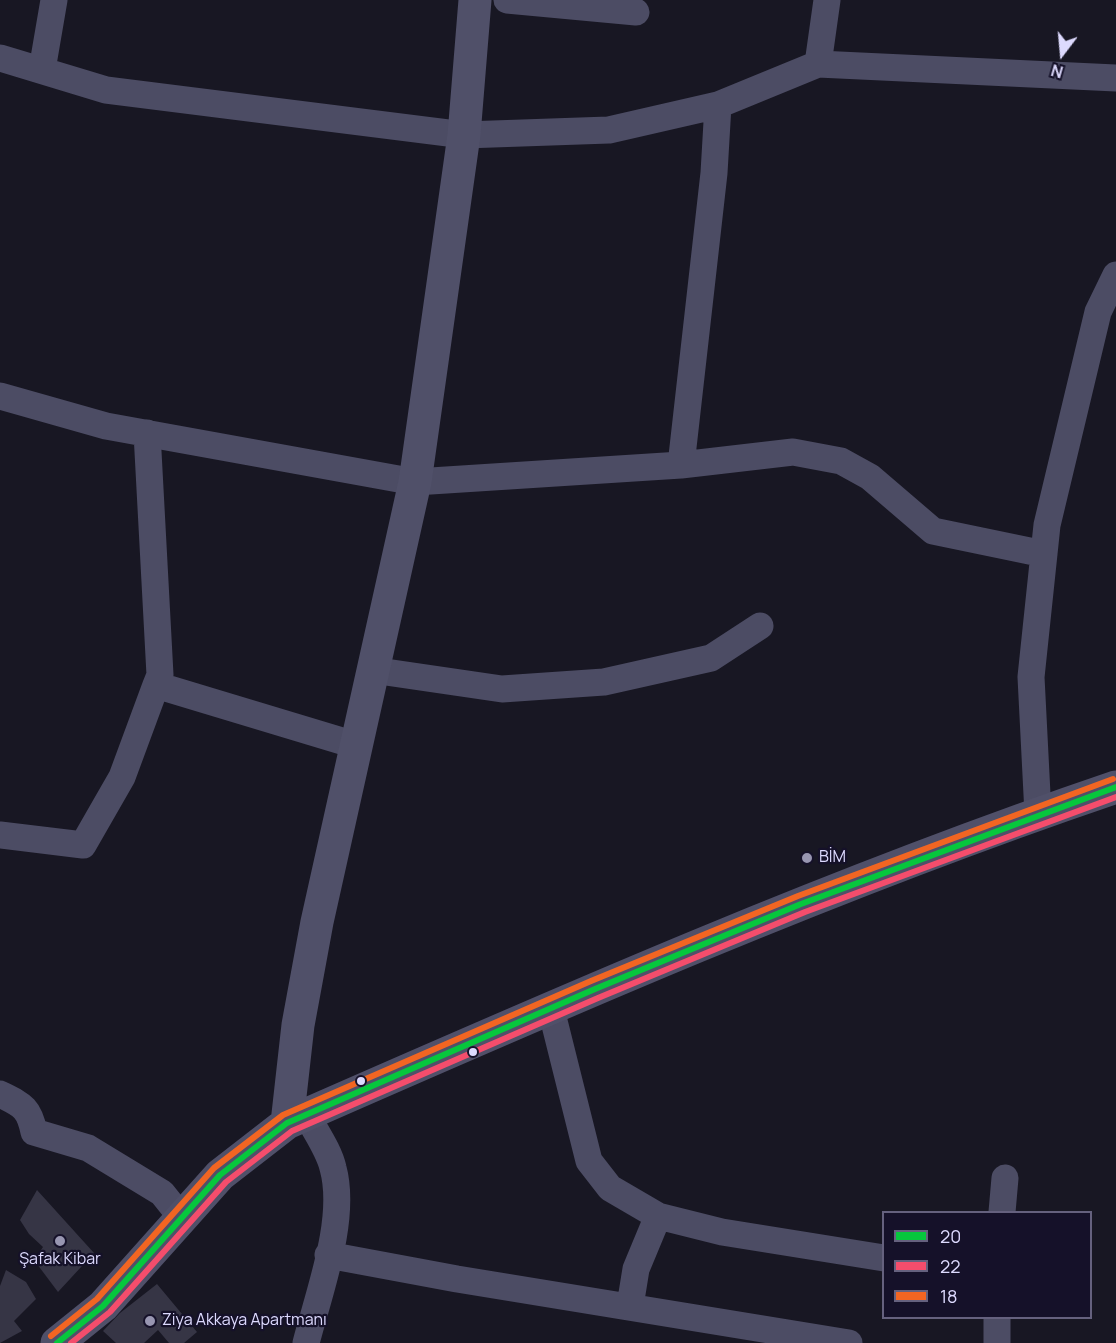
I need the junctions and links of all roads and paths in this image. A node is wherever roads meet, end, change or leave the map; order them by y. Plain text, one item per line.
1 (54, 0) edge
2 (475, 0) edge
3 (507, 0) edge
4 (826, 0) edge
5 (636, 12) dead end
6 (0, 58) edge
7 (818, 64) junction
8 (42, 70) junction
9 (1116, 78) edge
10 (718, 105) junction
11 (464, 135) junction
12 (1116, 275) edge
13 (0, 396) edge
14 (147, 433) junction
15 (681, 465) junction
16 (415, 482) junction
17 (1044, 554) junction
18 (760, 626) dead end
19 (372, 670) junction
20 (156, 685) junction
21 (355, 745) junction
22 (1116, 787) edge
23 (1038, 814) junction
24 (0, 835) edge
25 (551, 1009) junction
26 (0, 1094) edge
27 (297, 1119) junction
28 (1005, 1178) dead end
29 (1002, 1211) edge
30 (658, 1216) junction
31 (182, 1218) junction
32 (328, 1255) junction
33 (882, 1258) edge
34 (630, 1306) junction
35 (997, 1319) edge
36 (57, 1343) edge
37 (306, 1343) edge
38 (849, 1343) edge
39 (997, 1343) edge

1 - 8 street
2 - 11 main road
3 - 5 street
4 - 7 street
6 - 8 street
7 - 9 street
7 - 10 street
8 - 11 street
10 - 11 street
10 - 15 street
11 - 16 main road
12 - 17 street
13 - 14 street
14 - 16 street
14 - 20 street
15 - 16 street
15 - 17 street
16 - 19 main road
17 - 23 street
18 - 19 street
19 - 21 main road
20 - 21 street
20 - 24 street
21 - 27 main road
22 - 23 main road
23 - 25 main road
25 - 27 main road
25 - 30 street
26 - 31 street
27 - 31 main road
27 - 32 street
28 - 29 street
30 - 33 street
30 - 34 street
31 - 36 main road
32 - 34 street
32 - 37 street
34 - 38 street
35 - 39 street

